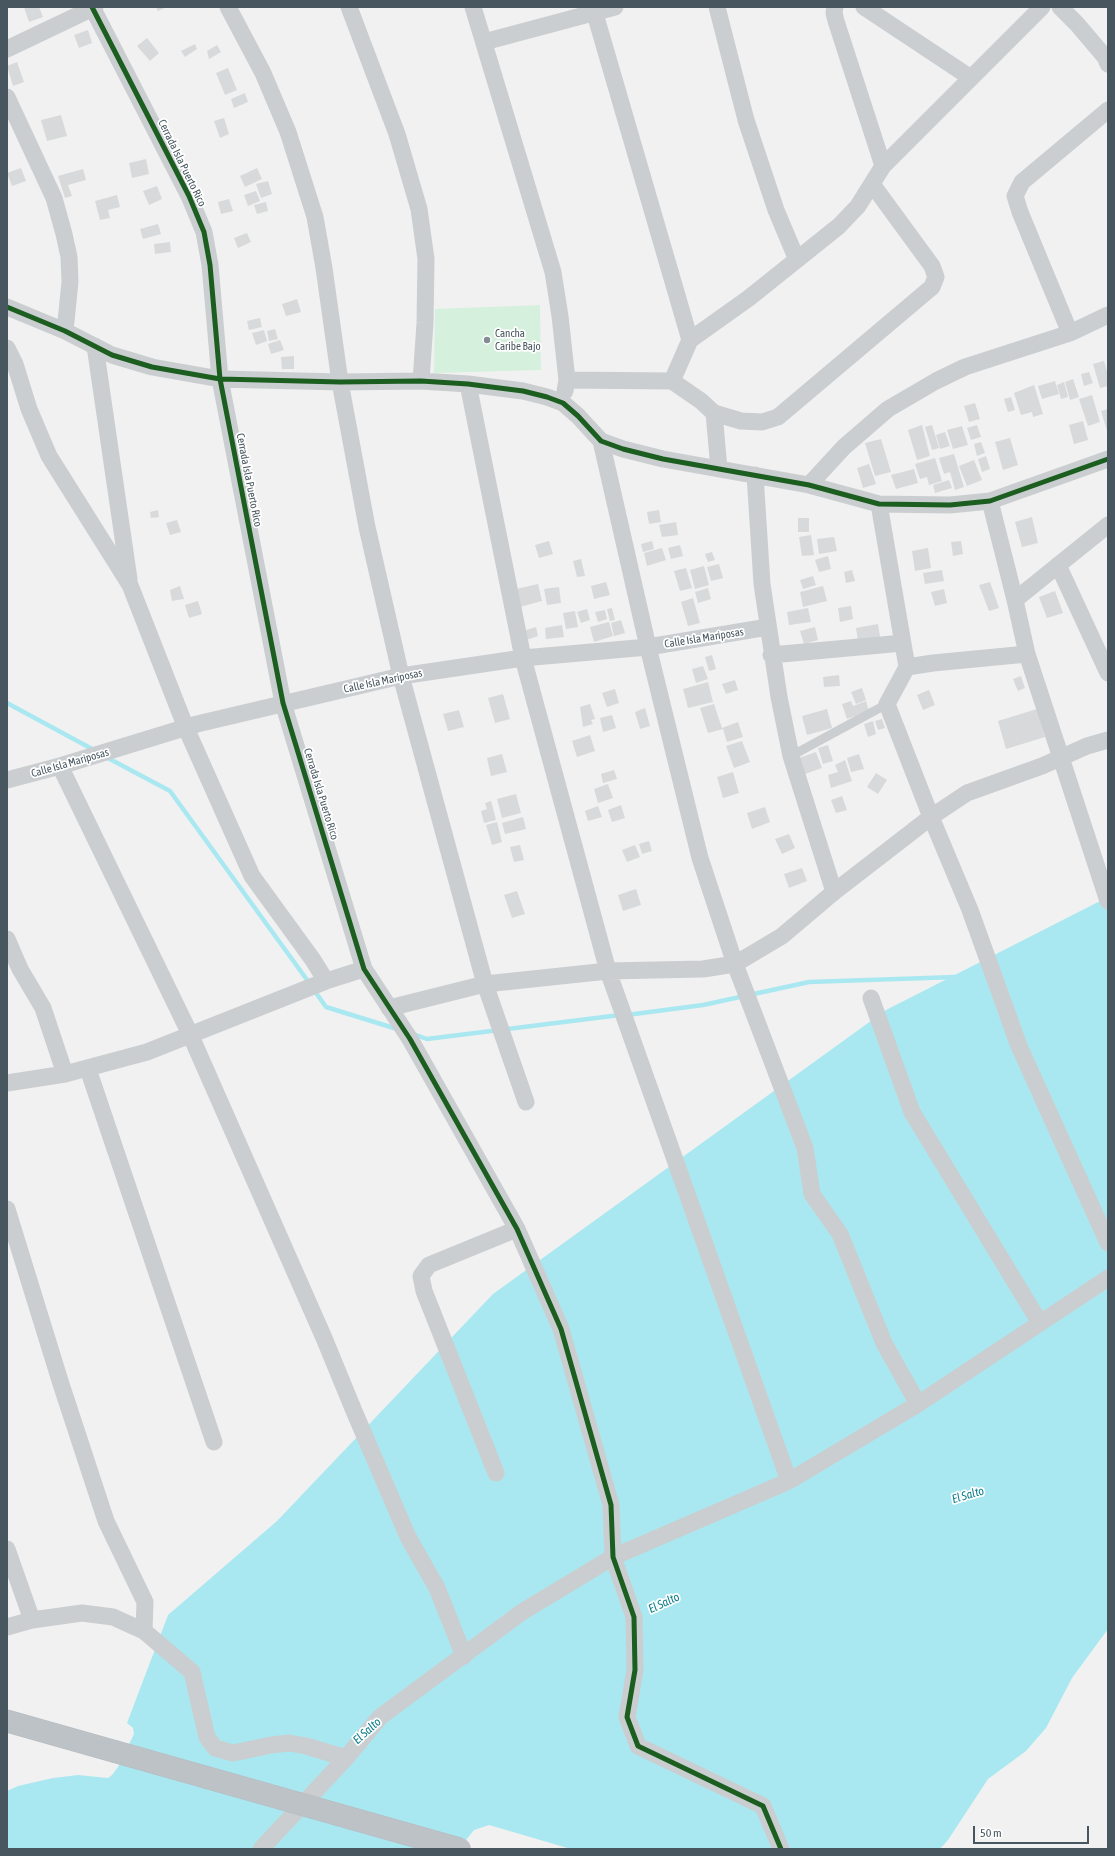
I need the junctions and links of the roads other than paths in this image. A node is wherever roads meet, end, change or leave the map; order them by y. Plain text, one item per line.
1 (93, 7) edge
2 (228, 7) edge
3 (349, 7) edge
4 (474, 7) edge
5 (615, 7) edge
6 (717, 7) edge
7 (835, 7) edge
8 (864, 7) edge
9 (1042, 7) edge
10 (1060, 7) edge
11 (594, 10) edge
12 (484, 42) junction
13 (7, 49) edge
14 (1108, 64) edge
15 (972, 78) junction
16 (7, 97) edge
17 (1108, 110) edge
18 (883, 166) junction
19 (872, 184) junction
20 (797, 260) junction
21 (7, 307) edge
22 (1108, 315) edge
23 (65, 331) junction
24 (1070, 333) junction
25 (690, 340) junction
26 (95, 346) junction
27 (7, 348) edge
28 (11, 364) edge
29 (220, 379) junction
30 (567, 380) junction
31 (421, 381) junction
32 (672, 381) junction
33 (340, 382) junction
34 (468, 384) junction
35 (562, 403) junction
36 (714, 413) junction
37 (601, 441) junction
38 (1108, 459) edge
39 (719, 469) junction
40 (754, 476) junction
41 (809, 485) junction
42 (990, 501) junction
43 (879, 504) junction
44 (1108, 525) edge
45 (1058, 565) junction
46 (130, 585) junction
47 (1015, 600) junction
48 (768, 627) junction
49 (903, 643) junction
50 (648, 647) junction
51 (1027, 654) junction
52 (771, 655) junction
53 (523, 658) junction
54 (907, 667) junction
55 (1108, 673) edge
56 (401, 676) junction
57 (283, 703) junction
58 (887, 704) junction
59 (186, 728) junction
60 (1108, 740) edge
61 (791, 756) junction
62 (1062, 757) junction
63 (60, 766) junction
64 (7, 780) edge
65 (930, 817) junction
66 (834, 892) junction
67 (1108, 901) edge
68 (7, 939) edge
69 (735, 964) junction
70 (364, 969) junction
71 (608, 971) junction
72 (326, 981) junction
73 (485, 984) junction
74 (871, 998) dead end
75 (389, 1008) junction
76 (190, 1034) junction
77 (88, 1069) junction
78 (65, 1074) junction
79 (7, 1083) edge
80 (526, 1102) dead end
81 (7, 1209) edge
82 (518, 1229) junction
83 (1108, 1243) edge
84 (1108, 1278) edge
85 (1040, 1323) junction
86 (918, 1404) junction
87 (214, 1442) dead end
88 (496, 1473) dead end
89 (789, 1481) junction
90 (7, 1549) edge
91 (613, 1557) junction
92 (32, 1620) junction
93 (7, 1627) edge
94 (144, 1631) junction
95 (464, 1656) junction
96 (7, 1722) edge
97 (346, 1758) junction
98 (261, 1849) edge
99 (460, 1849) edge
100 (781, 1849) edge

1 - 13 street
1 - 29 street, Cerrada Isla Puerto Rico
2 - 33 street
3 - 31 street
4 - 12 street
5 - 11 street
6 - 20 street
7 - 18 street
8 - 15 street
9 - 15 street
10 - 14 street
11 - 12 street
11 - 25 street
12 - 30 street
15 - 18 street
16 - 23 street
17 - 24 street
18 - 19 street
19 - 20 street
19 - 36 street
20 - 25 street
21 - 23 street
22 - 24 street
23 - 26 street
24 - 41 street
25 - 32 street
26 - 29 street
26 - 46 street
27 - 28 street
28 - 46 street
29 - 33 street
29 - 57 street, Cerrada Isla Puerto Rico
30 - 32 street
30 - 35 street
31 - 33 street
31 - 34 street
32 - 36 street
33 - 56 street
34 - 35 street
34 - 53 street
35 - 37 street
36 - 39 street
37 - 39 street
37 - 50 street
38 - 42 street
39 - 40 street
40 - 41 street
40 - 48 street
41 - 43 street
42 - 43 street
42 - 47 street
43 - 49 street
44 - 45 street
45 - 47 street
45 - 55 street
46 - 59 street
47 - 51 street
48 - 50 street, Calle Isla Mariposas
48 - 52 street
49 - 52 street
49 - 54 street
50 - 53 street, Calle Isla Mariposas
50 - 69 street
51 - 54 street
51 - 62 street
52 - 61 street
53 - 56 street, Calle Isla Mariposas
53 - 71 street
54 - 58 street
56 - 57 street, Calle Isla Mariposas
56 - 73 street
57 - 59 street, Calle Isla Mariposas
57 - 70 street, Cerrada Isla Puerto Rico
58 - 61 lane
58 - 65 street
59 - 63 street, Calle Isla Mariposas
59 - 72 street
60 - 62 street
61 - 66 street
62 - 65 street
62 - 67 street
63 - 64 street, Calle Isla Mariposas
63 - 76 street
65 - 66 street
65 - 83 street
66 - 69 street
68 - 78 street
69 - 71 street
69 - 86 street
70 - 72 street
70 - 75 street, Cerrada Isla Puerto Rico
71 - 73 street
71 - 89 street
72 - 76 street
73 - 75 street
73 - 80 street
74 - 85 street
75 - 82 street, Cerrada Isla Puerto Rico
76 - 77 street
76 - 95 street
77 - 78 street
77 - 87 street
78 - 79 street
81 - 94 street
82 - 88 street
82 - 91 street, Cerrada Isla Puerto Rico
84 - 85 street
85 - 86 street
86 - 89 street
89 - 91 street
90 - 92 street
91 - 95 street
91 - 100 street, Cerrada Isla Puerto Rico
92 - 93 street
92 - 94 street
94 - 97 street
95 - 97 street
96 - 99 highway, bridge
97 - 98 street

